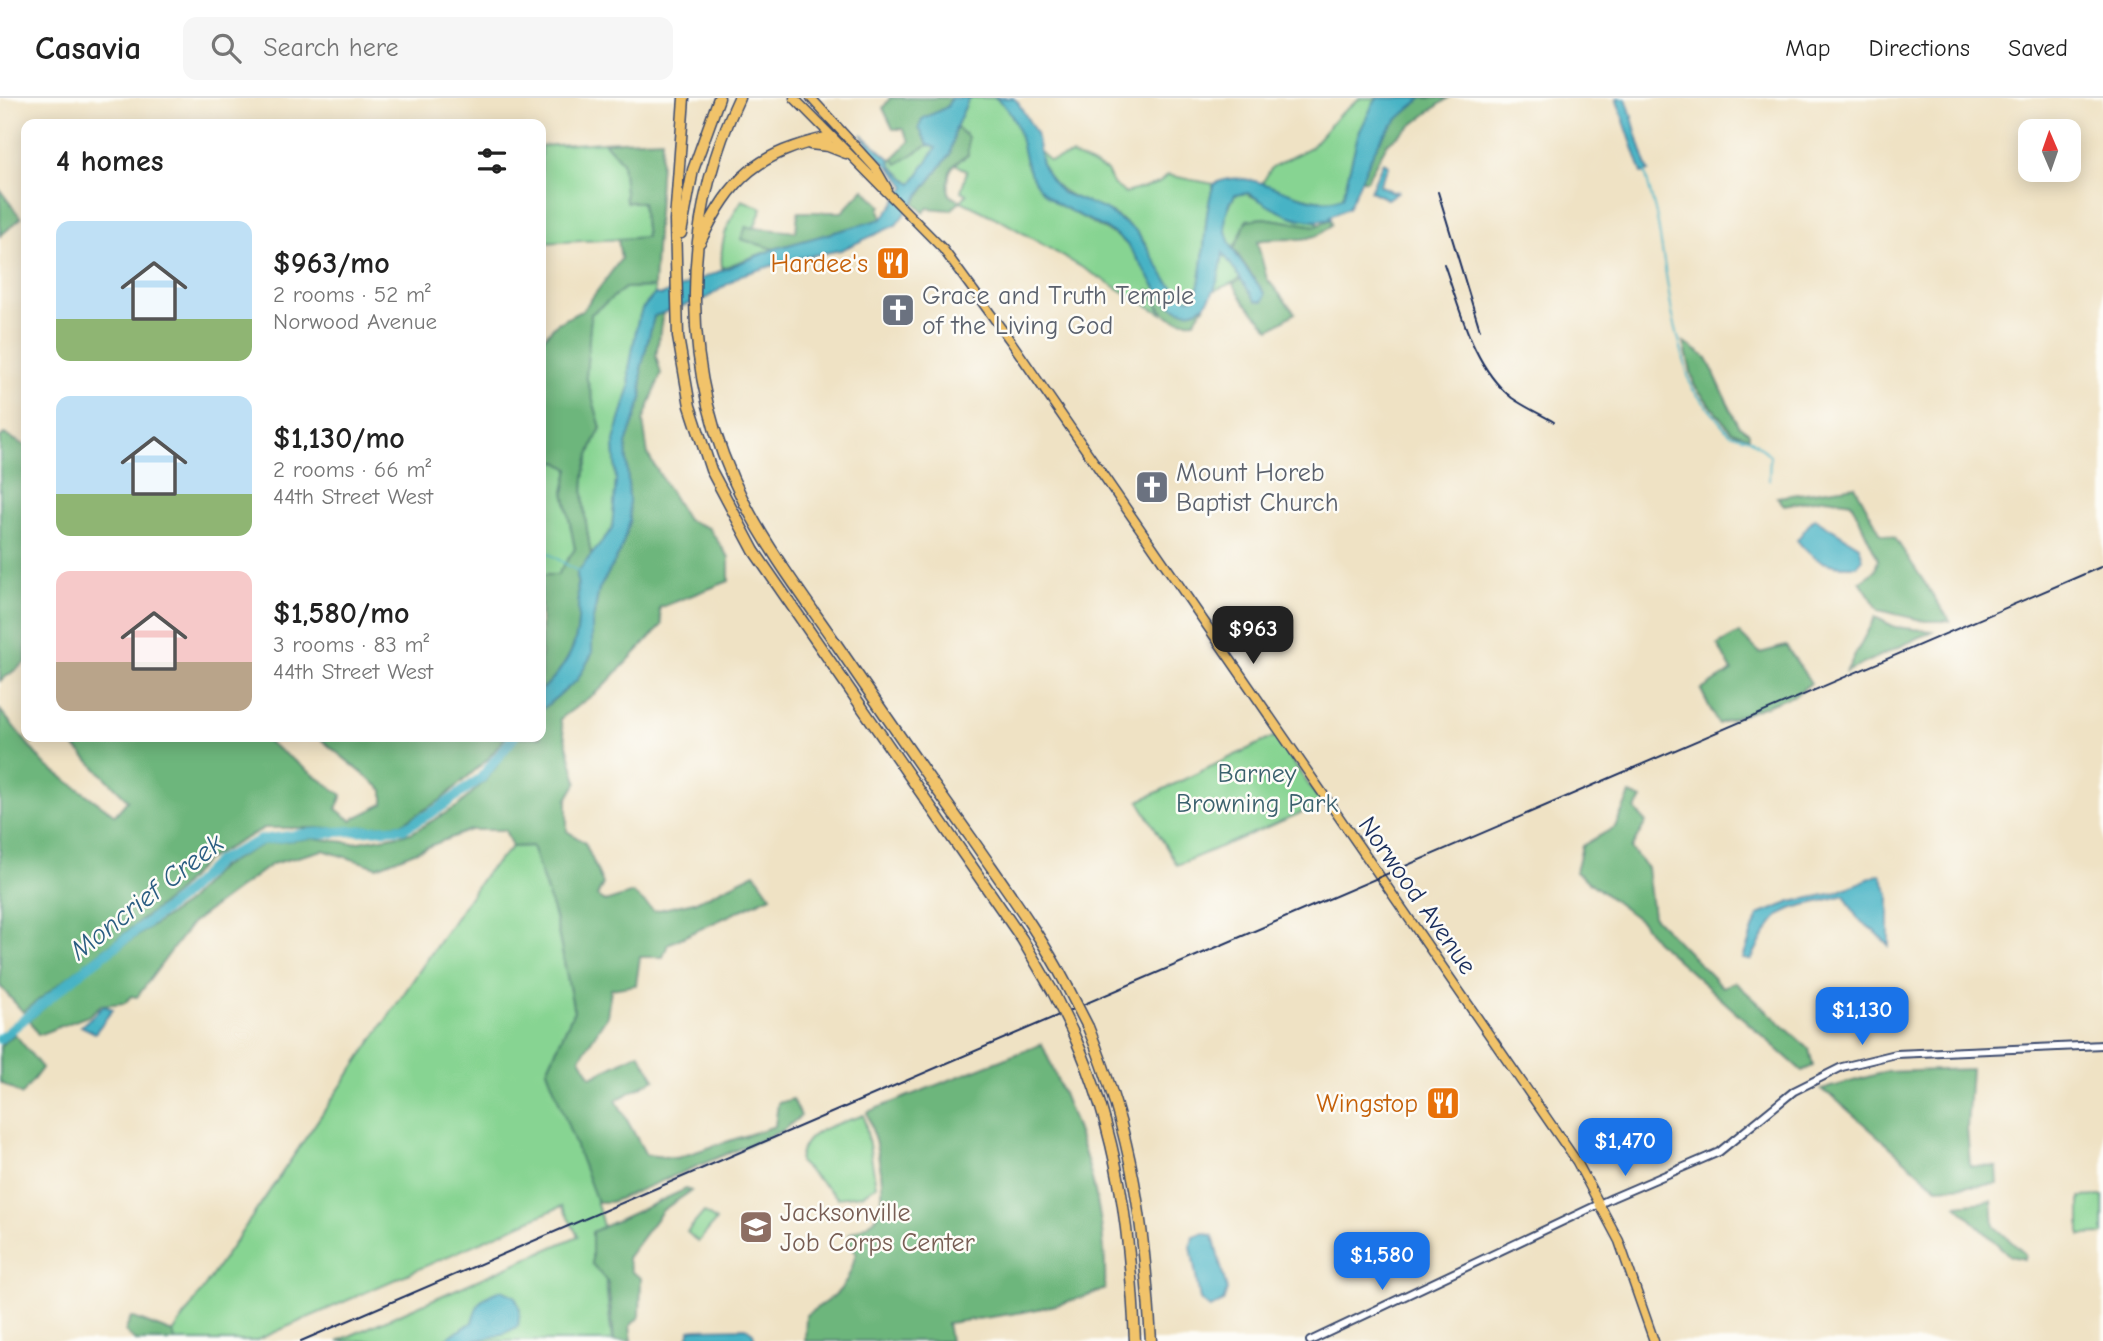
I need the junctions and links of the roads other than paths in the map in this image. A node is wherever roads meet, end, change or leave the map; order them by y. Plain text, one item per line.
1 (684, 98) edge
2 (719, 98) edge
3 (739, 98) edge
4 (794, 98) edge
5 (811, 98) edge
6 (830, 136) junction
7 (799, 144) junction
8 (846, 153) junction
9 (887, 188) junction
10 (697, 249) junction
11 (677, 279) junction
12 (2103, 1045) edge
13 (1601, 1203) junction
14 (1135, 1341) edge
15 (1151, 1341) edge
16 (1310, 1341) edge
17 (1654, 1341) edge

1 - 11 highway
2 - 11 highway
3 - 10 highway
4 - 6 main road, Norwood Avenue
5 - 9 main road, Norwood Avenue
6 - 7 highway
6 - 8 main road, Norwood Avenue
7 - 8 highway
7 - 10 highway
8 - 9 main road, Norwood Avenue
9 - 13 main road, Norwood Avenue
10 - 15 highway, bridge
11 - 14 highway, bridge
12 - 13 street
13 - 16 street
13 - 17 main road, Norwood Avenue

